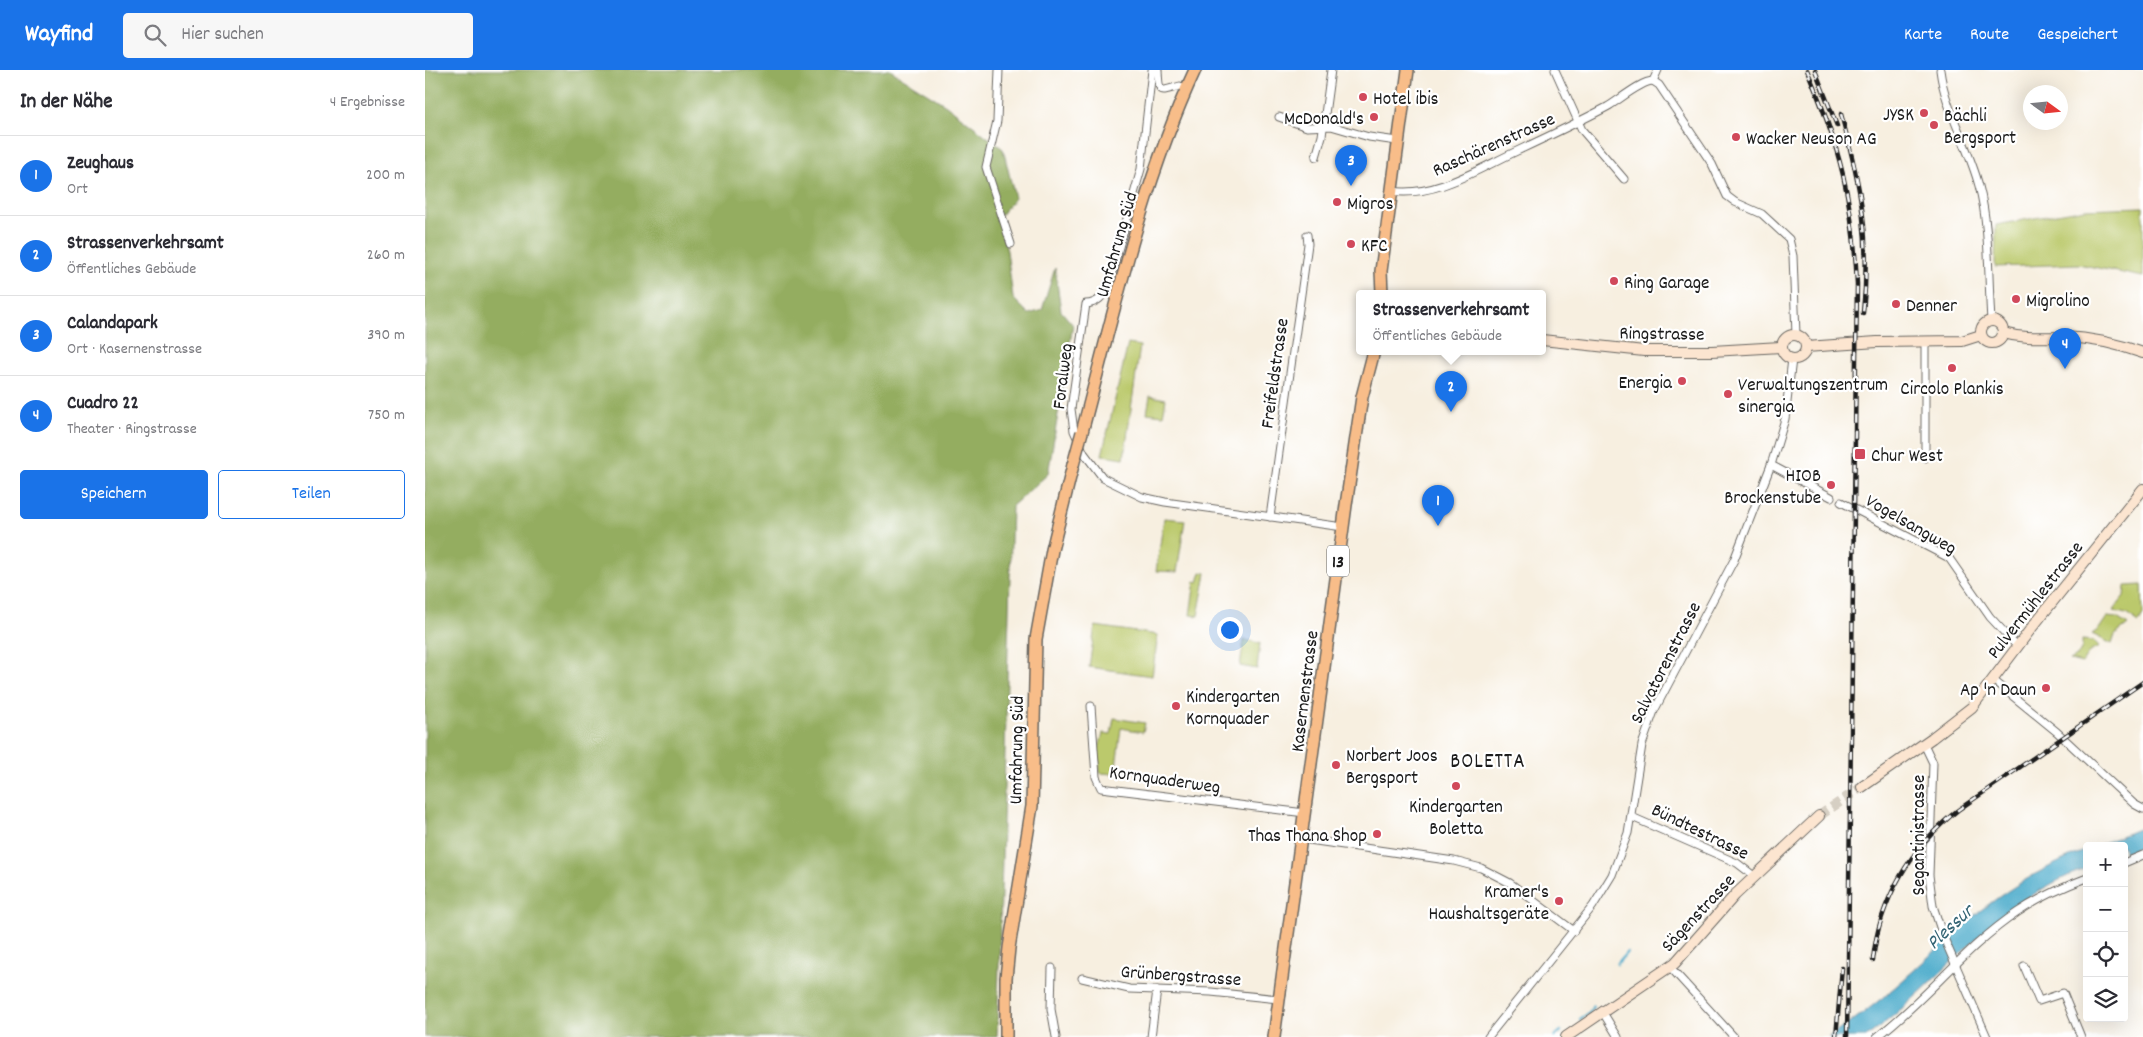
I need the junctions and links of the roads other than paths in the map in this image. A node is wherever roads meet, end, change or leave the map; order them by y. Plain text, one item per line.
1 (999, 70) edge
2 (1152, 70) edge
3 (1158, 70) edge
4 (1195, 70) edge
5 (1331, 70) edge
6 (1408, 70) edge
7 (1555, 70) edge
8 (1658, 70) edge
9 (1940, 70) edge
10 (1653, 81) junction
11 (1180, 86) dead end
12 (1279, 117) dead end
13 (1578, 121) junction
14 (1323, 127) junction
15 (1397, 141) junction
16 (1317, 157) dead end
17 (1624, 179) dead end
18 (1391, 191) junction
19 (1307, 235) dead end
20 (1011, 244) dead end
21 (1382, 290) edge
22 (1991, 320) junction
23 (2003, 333) junction
24 (1796, 335) junction
25 (1981, 336) junction
26 (1546, 340) edge
27 (1925, 342) junction
28 (1806, 347) junction
29 (1781, 348) junction
30 (2143, 353) edge
31 (1373, 355) edge
32 (1792, 359) junction
33 (1925, 458) dead end
34 (1771, 465) junction
35 (2143, 489) edge
36 (1831, 497) dead end
37 (1841, 502) dead end
38 (1270, 517) junction
39 (1343, 527) junction
40 (2017, 647) junction
41 (1993, 680) junction
42 (1091, 706) dead end
43 (1924, 744) junction
44 (1862, 787) tunnel mouth
45 (2143, 809) edge
46 (1305, 813) junction
47 (1819, 816) tunnel mouth
48 (1632, 817) junction
49 (1302, 839) junction
50 (2143, 856) edge
51 (2128, 862) edge
52 (1754, 876) junction
53 (2083, 880) edge
54 (1574, 931) junction
55 (1955, 963) junction
56 (2024, 966) dead end
57 (1670, 967) junction
58 (1052, 968) dead end
59 (1082, 978) dead end
60 (1157, 990) junction
61 (1279, 999) junction
62 (1602, 1011) junction
63 (1006, 1037) edge
64 (1056, 1037) edge
65 (1151, 1037) edge
66 (1274, 1037) edge
67 (1489, 1037) edge
68 (1566, 1037) edge
69 (1618, 1037) edge
70 (1734, 1037) edge
71 (1877, 1037) edge
72 (1987, 1037) edge
73 (2081, 1037) edge

1 - 20 street
2 - 38 street, Foralweg
3 - 11 street
4 - 63 main road, Umfahrung Süd, bridge
5 - 14 street
6 - 15 main road
7 - 13 street
8 - 10 street
9 - 22 street
10 - 13 street, Raschärenstrasse
10 - 24 street
12 - 14 street
13 - 17 street, Raschärenstrasse
13 - 18 street, Raschärenstrasse
14 - 15 street
14 - 16 street
15 - 18 main road
18 - 21 main road
19 - 38 street, Freifeldstrasse
22 - 23 street
22 - 25 street
23 - 25 street
23 - 30 street
24 - 28 street
24 - 29 street
25 - 27 street
26 - 29 street, Ringstrasse
27 - 28 street
27 - 33 street
28 - 32 street
29 - 32 street
31 - 39 main road, Kasernenstrasse / 13
32 - 34 street, Salvatorenstrasse
34 - 36 street
34 - 48 street, Salvatorenstrasse
35 - 40 street, Pulvermühlestrasse
37 - 40 street, Vogelsangweg
38 - 39 street, Foralweg
39 - 46 main road, Kasernenstrasse / 13
40 - 41 street, Pulvermühlestrasse
41 - 43 street, Pulvermühlestrasse
41 - 45 street
42 - 46 street, Kornquaderweg
43 - 44 street
43 - 55 street, Segantinistrasse
46 - 49 main road, Kasernenstrasse / 13
47 - 52 street, Sägenstrasse
48 - 52 street, Bündtestrasse
48 - 54 street, Salvatorenstrasse
49 - 54 street
49 - 61 main road, Kasernenstrasse / 13
50 - 51 street
52 - 57 street, Sägenstrasse
53 - 55 street
54 - 67 street, Salvatorenstrasse
55 - 71 street
55 - 72 street, Segantinistrasse
56 - 73 street
57 - 62 street, Sägenstrasse
57 - 70 street
58 - 64 street
59 - 60 street, Grünbergstrasse
60 - 61 street, Grünbergstrasse
60 - 65 street
61 - 66 main road, Kasernenstrasse / 13
62 - 68 street, Sägenstrasse
62 - 69 street

